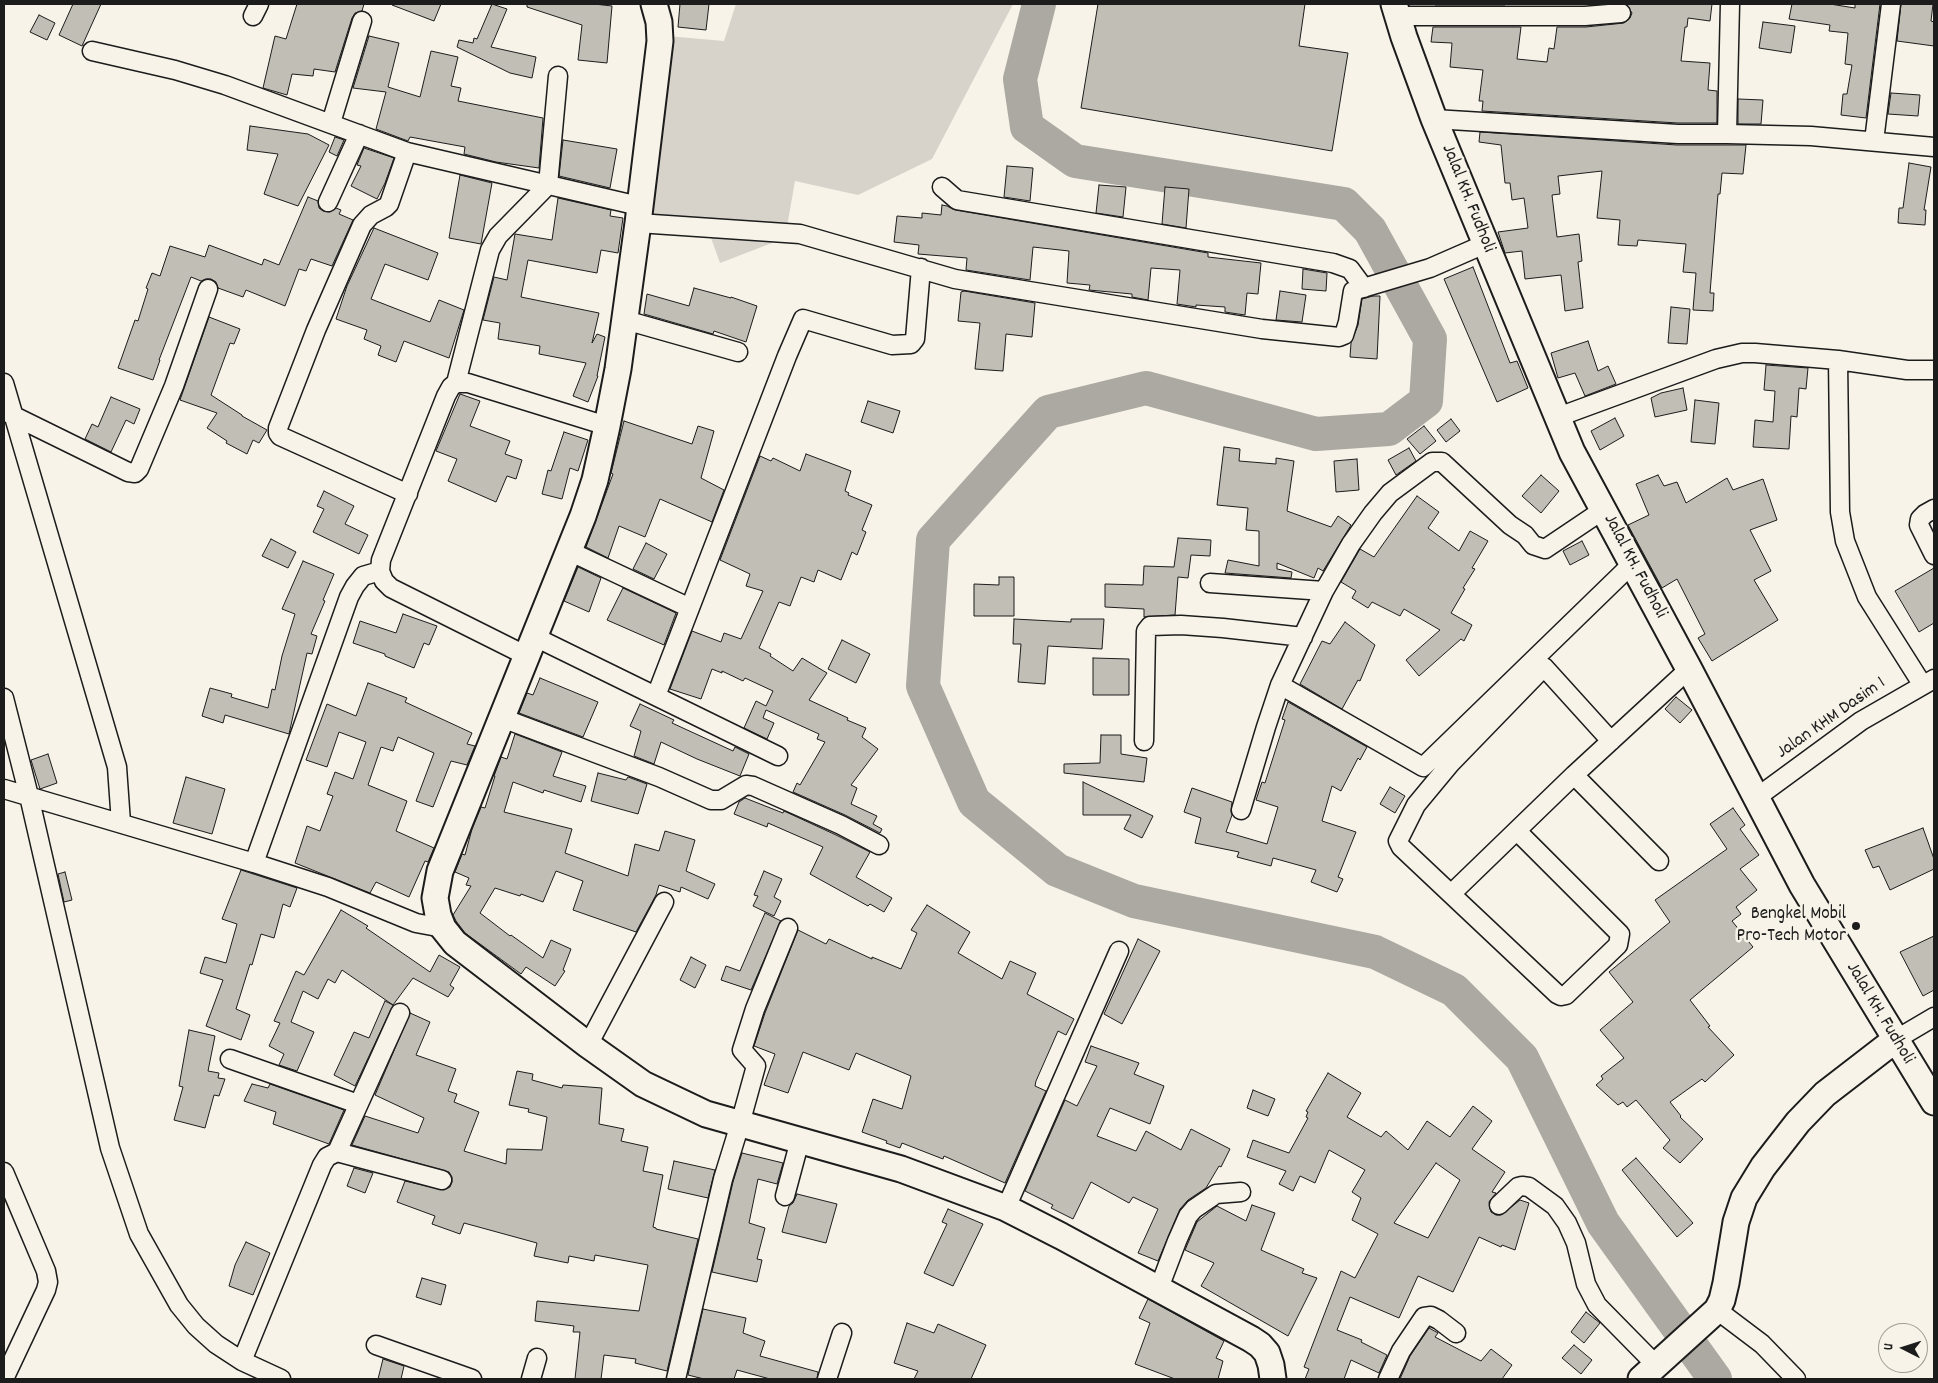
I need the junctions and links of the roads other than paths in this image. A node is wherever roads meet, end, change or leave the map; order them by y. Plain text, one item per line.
1 (654, 4) edge
2 (1730, 4) edge
3 (1891, 4) edge
4 (1396, 10) edge
5 (1621, 13) dead end
6 (362, 22) dead end
7 (92, 51) dead end
8 (558, 76) dead end
9 (1434, 119) junction
10 (331, 124) junction
11 (359, 134) junction
12 (1727, 134) junction
13 (1874, 141) junction
14 (1934, 146) edge
15 (407, 152) junction
16 (548, 185) junction
17 (942, 187) dead end
18 (328, 202) dead end
19 (639, 215) junction
20 (1485, 244) junction
21 (921, 268) junction
22 (1372, 286) junction
23 (208, 289) dead end
24 (625, 320) junction
25 (738, 352) dead end
26 (1838, 360) junction
27 (1934, 370) edge
28 (4, 383) edge
29 (456, 383) junction
30 (9, 414) edge
31 (1558, 418) junction
32 (607, 426) junction
33 (408, 494) junction
34 (1934, 509) edge
35 (1603, 510) junction
36 (569, 551) junction
37 (1934, 555) edge
38 (1632, 564) junction
39 (380, 571) junction
40 (1210, 583) dead end
41 (1324, 591) junction
42 (690, 608) junction
43 (1303, 637) junction
44 (531, 646) junction
45 (1689, 669) junction
46 (1928, 682) edge
47 (1280, 685) junction
48 (656, 696) junction
49 (4, 698) edge
50 (502, 718) junction
51 (1144, 741) dead end
52 (1612, 741) junction
53 (778, 756) dead end
54 (1574, 775) junction
55 (17, 793) edge
56 (1756, 798) junction
57 (1241, 810) dead end
58 (121, 823) junction
59 (1517, 831) junction
60 (879, 845) dead end
61 (1659, 861) dead end
62 (254, 863) junction
63 (1451, 894) junction
64 (664, 902) dead end
65 (443, 928) junction
66 (788, 928) dead end
67 (1119, 951) dead end
68 (400, 1013) dead end
69 (1934, 1017) edge
70 (1895, 1040) junction
71 (588, 1045) junction
72 (230, 1059) dead end
73 (1934, 1102) edge
74 (358, 1104) junction
75 (740, 1124) junction
76 (800, 1140) junction
77 (337, 1152) junction
78 (4, 1172) edge
79 (442, 1180) dead end
80 (1241, 1192) dead end
81 (785, 1196) dead end
82 (1499, 1205) dead end
83 (1006, 1208) junction
84 (1159, 1288) junction
85 (1714, 1313) junction
86 (842, 1333) dead end
87 (1456, 1333) dead end
88 (376, 1345) dead end
89 (537, 1358) dead end
90 (242, 1361) junction
91 (1649, 1372) edge
92 (4, 1379) edge
93 (281, 1379) edge
94 (472, 1379) edge
95 (531, 1379) edge
96 (676, 1379) edge
97 (828, 1379) edge
98 (1273, 1379) edge
99 (1388, 1379) edge
100 (1796, 1379) edge

1 - 19 street
2 - 12 street
3 - 13 street
4 - 5 street
4 - 9 street, Jalal KH. Fudholi
6 - 10 street
7 - 10 street
8 - 16 street
9 - 12 street
9 - 20 street, Jalal KH. Fudholi
10 - 11 street
11 - 15 street
11 - 18 street
12 - 13 street
13 - 14 street
15 - 16 street
15 - 33 street
16 - 19 street
16 - 29 street
17 - 22 street
19 - 21 street
19 - 24 street
20 - 22 street
20 - 31 street, Jalal KH. Fudholi
21 - 22 street
21 - 42 street
23 - 30 street
24 - 25 street
24 - 32 street
26 - 27 street
26 - 31 street
26 - 46 street
28 - 30 street
29 - 32 street
29 - 33 street
30 - 58 street
31 - 35 street, Jalal KH. Fudholi
32 - 36 street
33 - 39 street
34 - 37 street
35 - 38 street, Jalal KH. Fudholi
35 - 41 street
36 - 42 street
36 - 44 street
38 - 45 street, Jalal KH. Fudholi
38 - 47 street
39 - 44 street
39 - 62 street
40 - 41 street
41 - 43 street
42 - 48 street
43 - 47 street
43 - 51 street
44 - 48 street
44 - 50 street
45 - 52 street
45 - 56 street, Jalal KH. Fudholi
46 - 56 street, Jalan KHM Dasim 1
47 - 57 street
48 - 53 street
49 - 55 street
50 - 60 street
50 - 65 street
52 - 54 street
52 - 63 street
54 - 59 street
54 - 61 street
55 - 58 street
55 - 90 street
56 - 70 street, Jalal KH. Fudholi
58 - 62 street
59 - 63 street
59 - 63 street
62 - 65 street
64 - 71 street
65 - 71 street
66 - 75 street
67 - 83 street
68 - 74 street
69 - 70 street
70 - 73 street, Jalal KH. Fudholi
70 - 85 street
71 - 75 street
72 - 74 street
74 - 77 street
75 - 76 street
75 - 96 street
76 - 81 street
76 - 83 street
77 - 79 street
77 - 90 street
78 - 92 street
80 - 84 street
82 - 91 street
83 - 84 street
84 - 98 street
85 - 91 street
85 - 100 street
86 - 97 street
87 - 99 street
88 - 94 street
89 - 95 street
90 - 93 street

